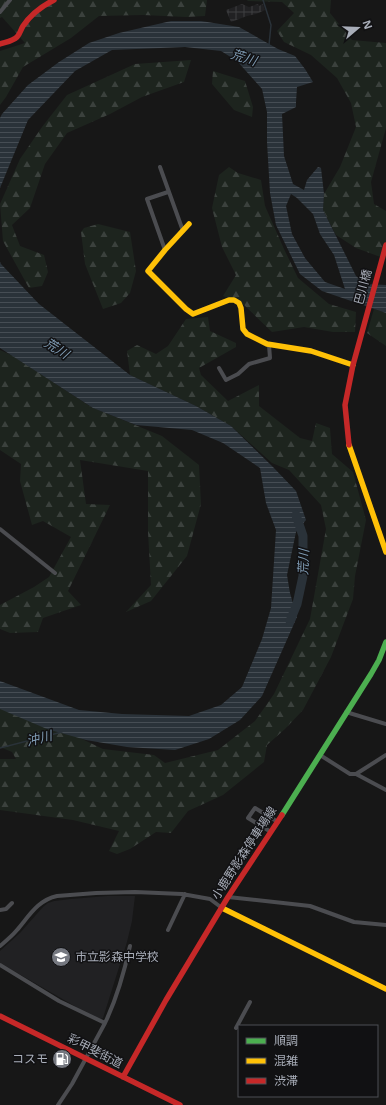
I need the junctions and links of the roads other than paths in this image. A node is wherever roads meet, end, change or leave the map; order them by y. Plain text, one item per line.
1 (10, 0) edge
2 (54, 0) edge
3 (0, 12) edge
4 (0, 44) edge
5 (160, 167) dead end
6 (168, 192) junction
7 (189, 224) dead end
8 (182, 231) junction
9 (386, 245) edge
10 (165, 250) junction
11 (269, 345) junction
12 (353, 365) junction
13 (219, 368) dead end
14 (0, 529) edge
15 (383, 536) edge
16 (386, 552) edge
17 (55, 573) dead end
18 (386, 643) edge
19 (346, 712) junction
20 (386, 724) edge
21 (320, 755) junction
22 (386, 755) edge
23 (356, 774) junction
24 (386, 790) edge
25 (278, 822) junction
26 (271, 832) junction
27 (185, 894) junction
28 (228, 897) junction
29 (12, 903) dead end
30 (222, 908) junction
31 (0, 910) edge
32 (386, 918) edge
33 (385, 925) edge
34 (168, 930) dead end
35 (0, 946) edge
36 (130, 946) dead end
37 (0, 964) edge
38 (386, 990) edge
39 (250, 1002) dead end
40 (0, 1016) edge
41 (105, 1023) junction
42 (236, 1028) dead end
43 (86, 1058) junction
44 (123, 1077) junction
45 (58, 1105) edge
46 (180, 1105) edge

1 - 3 street
2 - 4 main road
5 - 6 street
6 - 8 street
6 - 10 street
7 - 8 main road
8 - 10 main road
9 - 12 main road, 巴川橋
10 - 11 main road
11 - 12 main road
11 - 13 street
12 - 15 main road
14 - 17 street
15 - 16 main road
18 - 19 main road, 小鹿野影森停車場線
19 - 20 street
19 - 21 main road, 小鹿野影森停車場線
21 - 23 street
21 - 25 main road, 小鹿野影森停車場線
22 - 23 street
23 - 24 street
25 - 26 main road, 小鹿野影森停車場線
25 - 26 street
26 - 28 main road, 小鹿野影森停車場線
27 - 30 street
27 - 34 street
27 - 35 street
28 - 30 main road, 小鹿野影森停車場線
28 - 33 street
29 - 31 street
30 - 38 main road
30 - 44 main road, 小鹿野影森停車場線
32 - 33 street
36 - 41 street
37 - 41 street
39 - 42 street
40 - 43 main road, 彩甲斐街道
41 - 43 street
43 - 44 main road, 彩甲斐街道
43 - 45 street
44 - 46 main road, 彩甲斐街道

